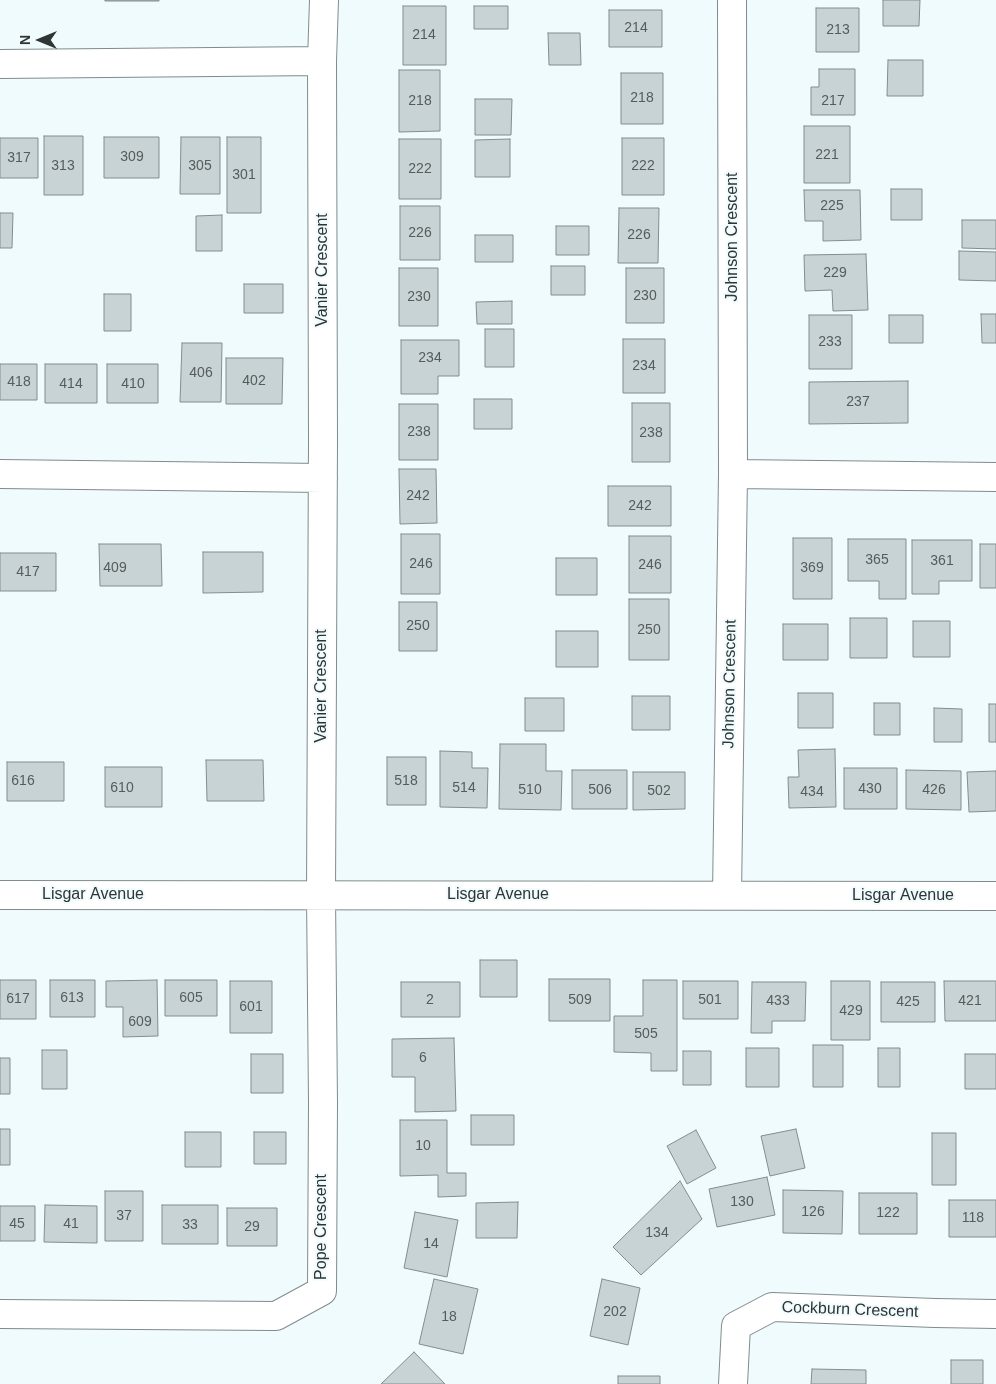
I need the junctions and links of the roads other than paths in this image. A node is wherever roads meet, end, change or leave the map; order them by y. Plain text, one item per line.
1 (324, 0) edge
2 (732, 0) edge
3 (322, 61) junction
4 (0, 64) edge
5 (0, 474) edge
6 (733, 474) junction
7 (996, 477) edge
8 (323, 478) junction
9 (0, 895) edge
10 (322, 895) junction
11 (727, 895) junction
12 (996, 896) edge
13 (0, 1314) edge
14 (996, 1314) edge
15 (734, 1384) edge

1 - 3 street, Vanier Crescent
2 - 6 street, Johnson Crescent
3 - 4 street
3 - 8 street, Vanier Crescent
5 - 8 street
6 - 7 street
6 - 11 street, Johnson Crescent
8 - 10 street, Vanier Crescent
9 - 10 street, Lisgar Avenue
10 - 11 street, Lisgar Avenue
10 - 13 street, Pope Crescent
11 - 12 street, Lisgar Avenue
14 - 15 street, Cockburn Crescent

